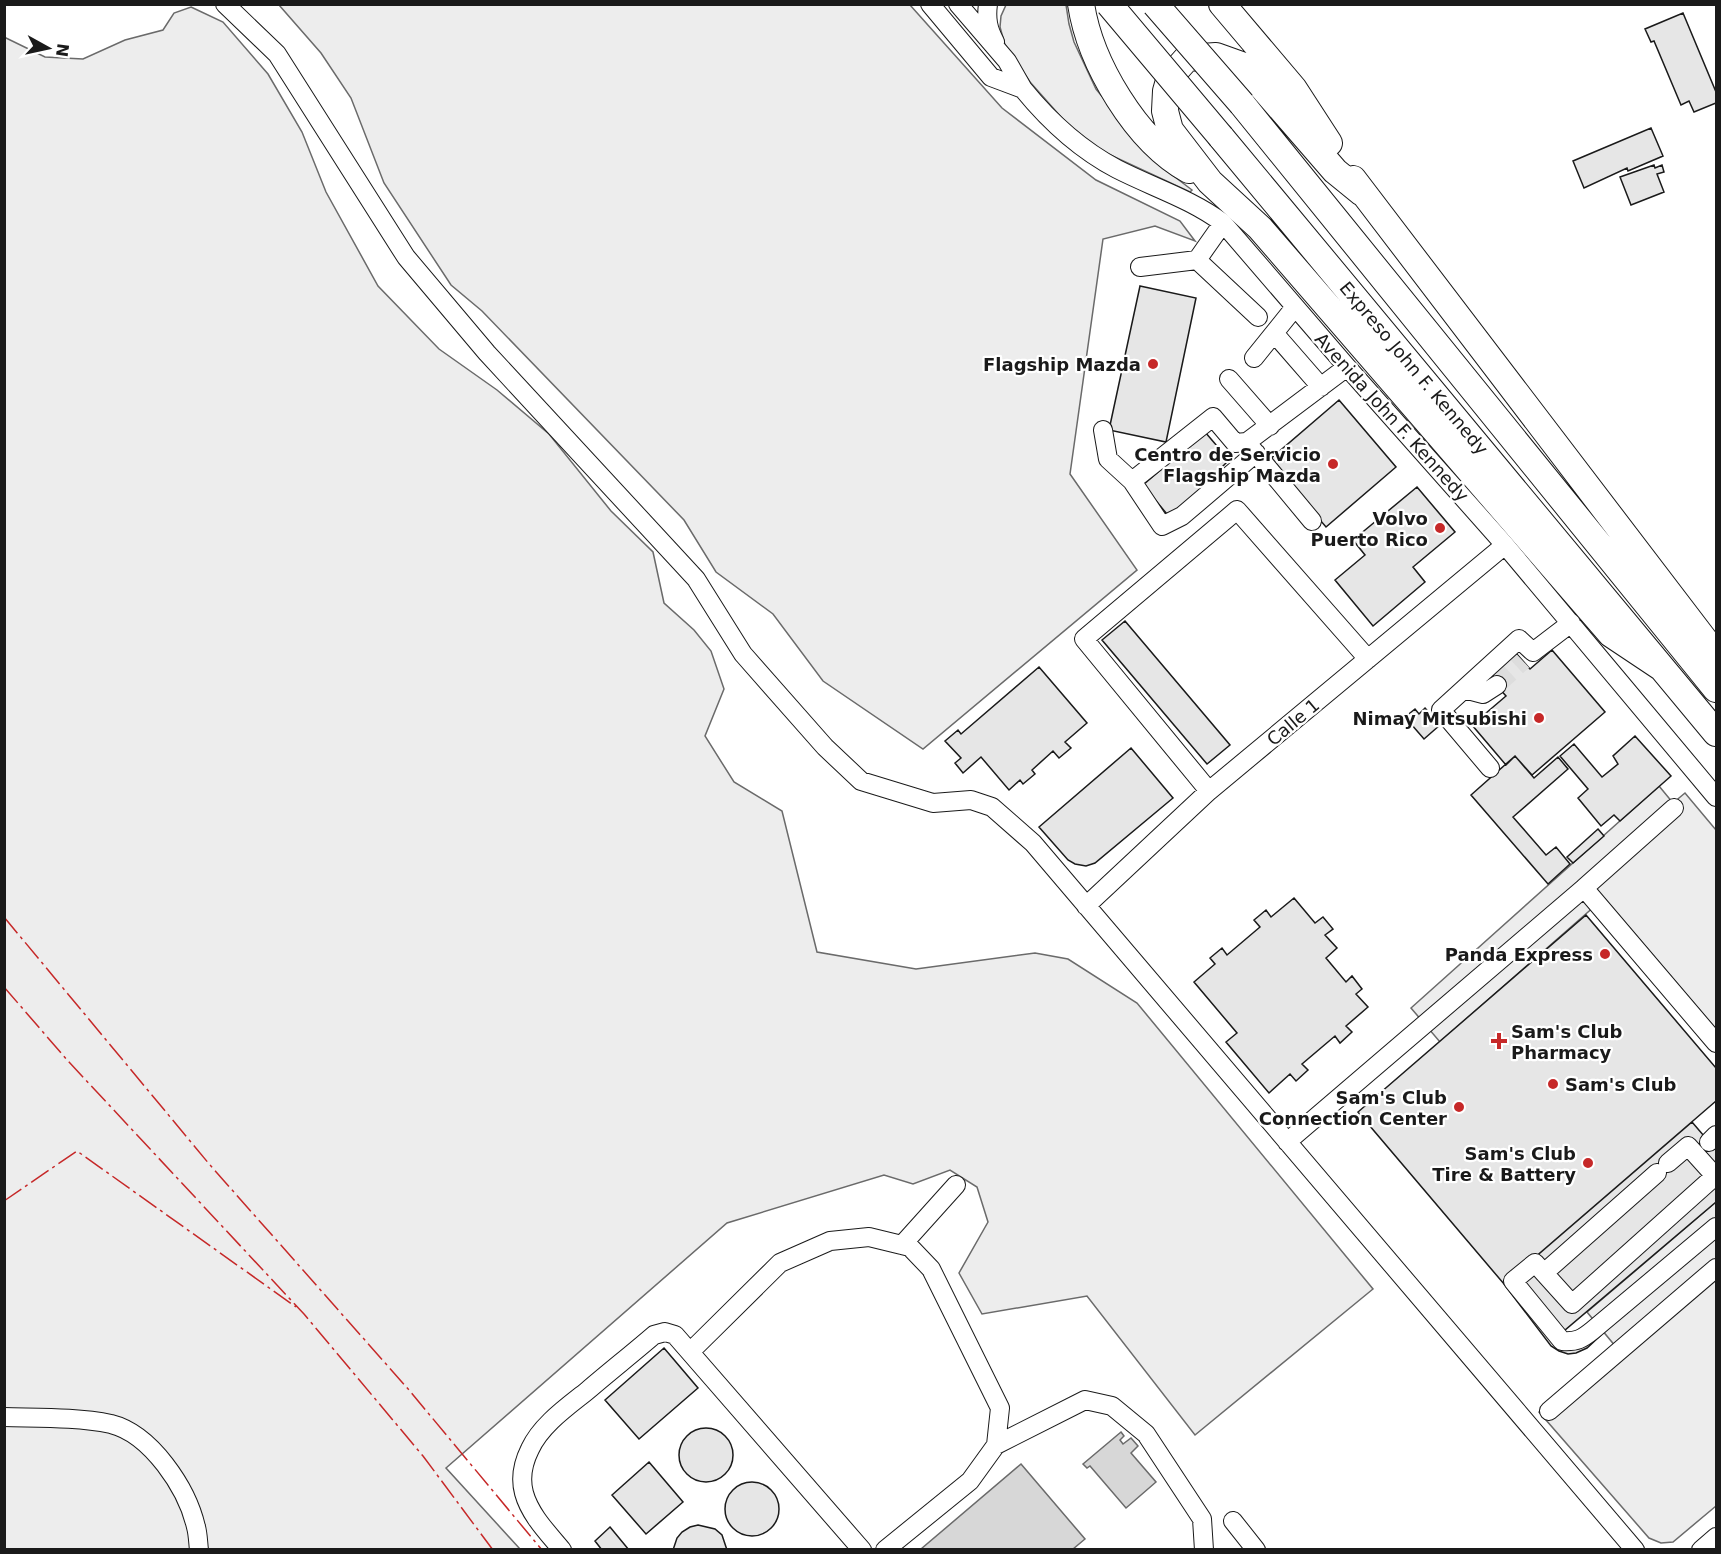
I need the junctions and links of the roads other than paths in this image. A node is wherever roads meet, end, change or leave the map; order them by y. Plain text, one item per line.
1 (225, 4) edge
2 (930, 4) edge
3 (988, 4) edge
4 (1081, 4) edge
5 (1109, 4) edge
6 (1155, 4) edge
7 (1222, 4) edge
8 (960, 5) edge
9 (1007, 62) junction
10 (982, 66) junction
11 (1023, 89) junction
12 (1210, 182) junction
13 (1362, 193) junction
14 (1223, 223) junction
15 (1197, 260) junction
16 (1140, 267) dead end
17 (1295, 307) junction
18 (1258, 317) dead end
19 (1274, 333) junction
20 (1254, 358) dead end
21 (1347, 368) junction
22 (1229, 379) dead end
23 (1321, 387) junction
24 (1270, 426) junction
25 (1103, 430) dead end
26 (1252, 448) junction
27 (1132, 481) junction
28 (1312, 521) dead end
29 (1505, 544) junction
30 (1571, 623) junction
31 (1716, 655) edge
32 (1368, 659) junction
33 (1662, 668) junction
34 (1497, 685) tunnel mouth
35 (1464, 689) junction
36 (1716, 689) edge
37 (1716, 733) edge
38 (1490, 768) dead end
39 (1209, 791) junction
40 (1716, 797) edge
41 (1674, 808) dead end
42 (1584, 888) junction
43 (1086, 906) junction
44 (1716, 1043) edge
45 (1287, 1142) junction
46 (956, 1185) dead end
47 (1716, 1227) edge
48 (902, 1245) junction
49 (1716, 1268) edge
50 (1545, 1272) junction
51 (690, 1352) junction
52 (1550, 1411) dead end
53 (4, 1417) edge
54 (996, 1444) junction
55 (1233, 1521) dead end
56 (1716, 1537) edge
57 (199, 1550) edge
58 (562, 1550) edge
59 (862, 1550) edge
60 (885, 1550) edge
61 (1204, 1550) edge
62 (1256, 1550) edge
63 (1635, 1550) edge
64 (1701, 1550) edge

1 - 43 street
2 - 10 street, Avenida John F. Kennedy
3 - 9 street
4 - 12 highway
5 - 33 highway, Expreso John F. Kennedy, bridge
6 - 36 highway, Expreso John F. Kennedy, bridge
7 - 13 highway
8 - 9 street, Avenida John F. Kennedy
8 - 10 street
9 - 11 street, Avenida John F. Kennedy
10 - 11 street, Avenida John F. Kennedy
11 - 14 street, Avenida John F. Kennedy
12 - 13 highway
12 - 33 highway
13 - 31 highway
14 - 15 street
14 - 17 street, Avenida John F. Kennedy
15 - 16 street
15 - 18 street
17 - 19 street
17 - 21 street, Avenida John F. Kennedy
19 - 20 street
19 - 23 street
21 - 23 street
21 - 29 street, Avenida John F. Kennedy
22 - 24 street
23 - 24 street
24 - 26 street
25 - 27 street
26 - 27 street
26 - 27 street
26 - 28 street
29 - 30 street, Avenida John F. Kennedy
29 - 32 street, Calle 1
30 - 35 street
30 - 40 street, Avenida John F. Kennedy
32 - 39 street, Calle 1
32 - 39 street
33 - 37 highway, Expreso John F. Kennedy
34 - 35 street
35 - 38 street
39 - 43 street, Calle 1
41 - 42 street
42 - 44 street
42 - 45 street
43 - 45 street
45 - 63 street
46 - 48 street
47 - 50 street
48 - 51 street
48 - 54 street
49 - 52 street
50 - 50 street
51 - 58 street
51 - 59 street
53 - 57 street
54 - 60 street
54 - 61 street
55 - 62 street
56 - 64 street

